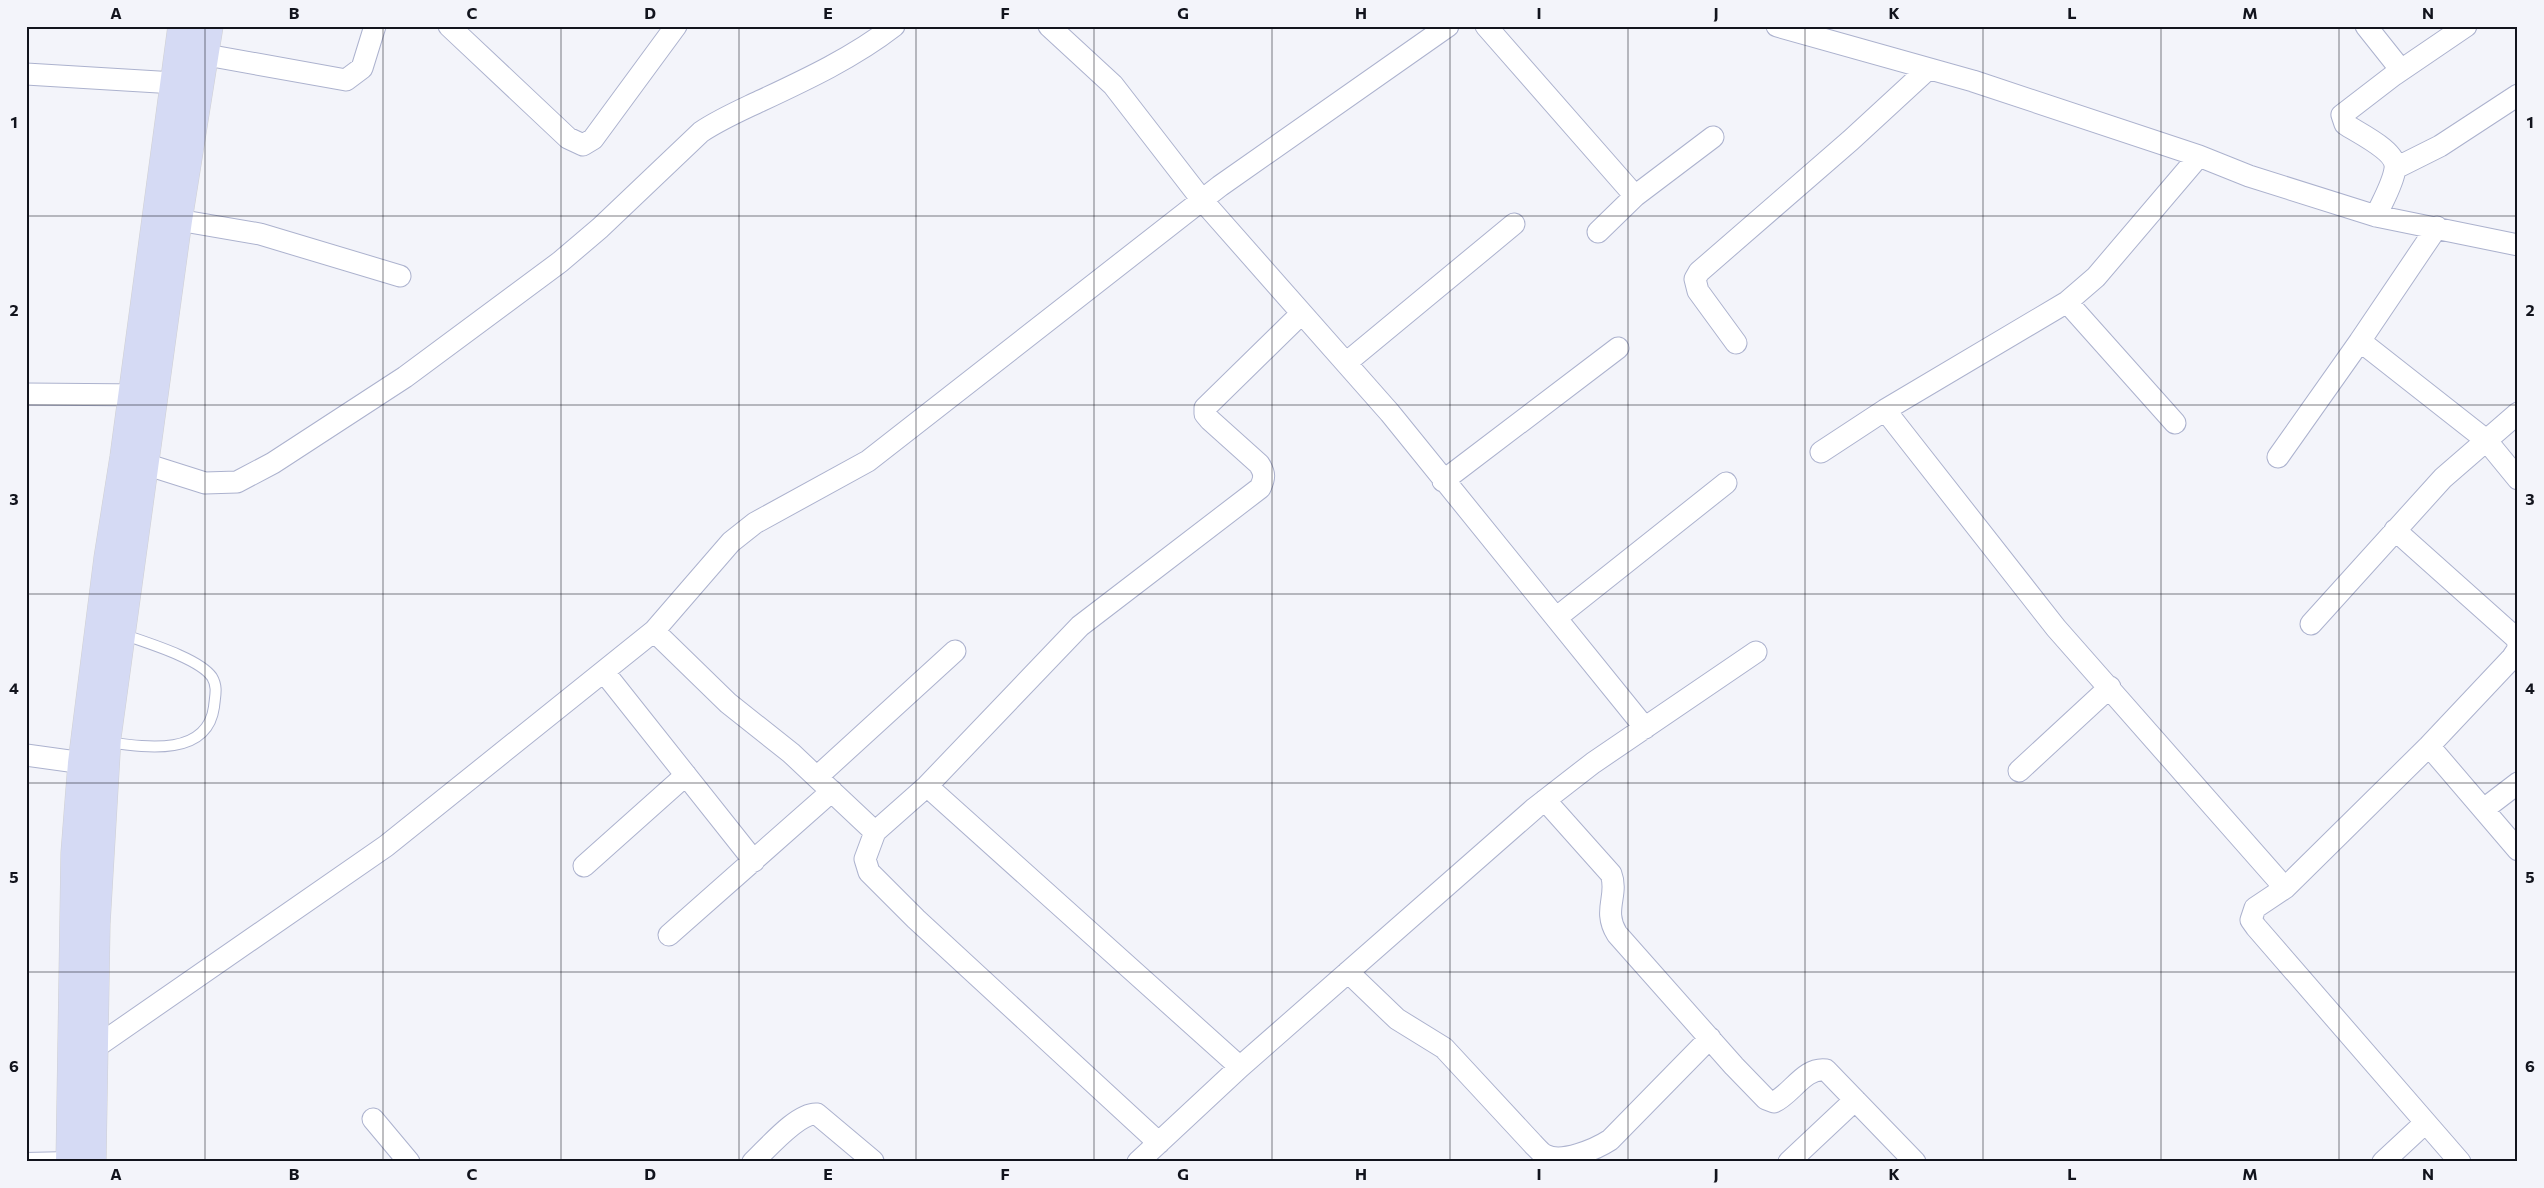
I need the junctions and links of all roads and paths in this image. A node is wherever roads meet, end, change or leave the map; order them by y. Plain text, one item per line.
1 (208, 26) edge
2 (375, 26) edge
3 (450, 26) edge
4 (676, 26) edge
5 (894, 26) edge
6 (1049, 26) edge
7 (1448, 26) edge
8 (1486, 26) edge
9 (1777, 26) edge
10 (2366, 26) edge
11 (2466, 26) edge
12 (188, 44) edge
13 (1927, 70) junction
14 (2402, 70) junction
15 (26, 74) edge
16 (175, 83) junction
17 (2518, 95) edge
18 (1714, 137) dead end
19 (2199, 156) junction
20 (2396, 168) junction
21 (1635, 196) junction
22 (1202, 200) junction
23 (2376, 216) junction
24 (178, 220) junction
25 (1514, 224) dead end
26 (2437, 227) junction
27 (1598, 232) dead end
28 (2518, 245) edge
29 (400, 276) dead end
30 (2067, 302) junction
31 (1301, 314) junction
32 (2360, 341) junction
33 (1736, 343) dead end
34 (1618, 348) dead end
35 (1346, 363) junction
36 (26, 394) edge
37 (143, 395) junction
38 (1884, 410) junction
39 (2518, 414) edge
40 (2175, 423) dead end
41 (2486, 440) junction
42 (1821, 452) dead end
43 (2278, 457) dead end
44 (145, 464) junction
45 (2518, 479) edge
46 (1443, 481) junction
47 (1726, 483) dead end
48 (2395, 530) junction
49 (1556, 618) junction
50 (2311, 624) dead end
51 (654, 631) junction
52 (121, 634) junction
53 (2518, 647) edge
54 (955, 651) dead end
55 (1756, 652) dead end
56 (604, 672) junction
57 (2110, 687) junction
58 (1645, 728) junction
59 (2430, 746) junction
60 (26, 755) edge
61 (98, 757) junction
62 (2020, 771) dead end
63 (686, 775) junction
64 (2518, 783) edge
65 (825, 784) junction
66 (927, 786) junction
67 (1545, 800) junction
68 (2484, 809) junction
69 (875, 832) junction
70 (2518, 850) edge
71 (754, 861) junction
72 (584, 866) dead end
73 (2285, 888) junction
74 (669, 936) dead end
75 (1348, 972) junction
76 (1710, 1038) junction
77 (93, 1049) junction
78 (1240, 1067) junction
79 (1855, 1100) junction
80 (372, 1119) dead end
81 (2425, 1123) junction
82 (1159, 1143) junction
83 (26, 1158) edge
84 (77, 1160) edge
85 (873, 1161) edge
86 (409, 1162) edge
87 (753, 1162) edge
88 (1138, 1162) edge
89 (1789, 1162) edge
90 (1915, 1162) edge
91 (2383, 1162) edge
92 (2460, 1162) edge

1 - 12 main road
2 - 12 street
3 - 4 street
5 - 44 street
6 - 22 street
7 - 22 street
8 - 21 street
9 - 13 street
10 - 14 street
11 - 14 street
12 - 16 main road
12 - 24 main road
13 - 19 street
13 - 33 street
14 - 20 street
15 - 16 street
16 - 37 main road
17 - 20 street
18 - 21 street
19 - 23 street
19 - 30 street
20 - 23 street
21 - 27 street
22 - 31 street
22 - 51 street
23 - 26 street
24 - 29 street
24 - 37 main road
25 - 35 street
26 - 28 street
26 - 32 street
30 - 38 street
30 - 40 street
31 - 35 street
31 - 66 street
32 - 41 street
32 - 43 street
34 - 46 street
35 - 46 street
36 - 37 street
37 - 44 main road
37 - 61 main road
38 - 42 street
38 - 57 street
39 - 41 street
41 - 45 street
41 - 48 street
44 - 52 main road
46 - 49 street
47 - 49 street
48 - 50 street
48 - 53 street
49 - 58 street
51 - 56 street
51 - 65 street
52 - 61 main road
52 - 61 lane
53 - 59 street
54 - 65 street
55 - 58 street
56 - 63 street
56 - 77 street
57 - 62 street
57 - 73 street
58 - 67 street
59 - 68 street
59 - 73 street
60 - 61 street
61 - 77 main road
61 - 84 main road
63 - 71 street
63 - 72 street
64 - 68 street
65 - 69 street
65 - 71 street
66 - 69 street
66 - 78 street
67 - 75 street
67 - 76 street
68 - 70 street
69 - 82 street
71 - 74 street
73 - 81 street
75 - 76 street
75 - 78 street
76 - 79 street
77 - 84 main road
78 - 82 street
79 - 89 street
79 - 90 street
80 - 86 street
81 - 91 street
81 - 92 street
82 - 88 street
83 - 84 lane
85 - 87 street

